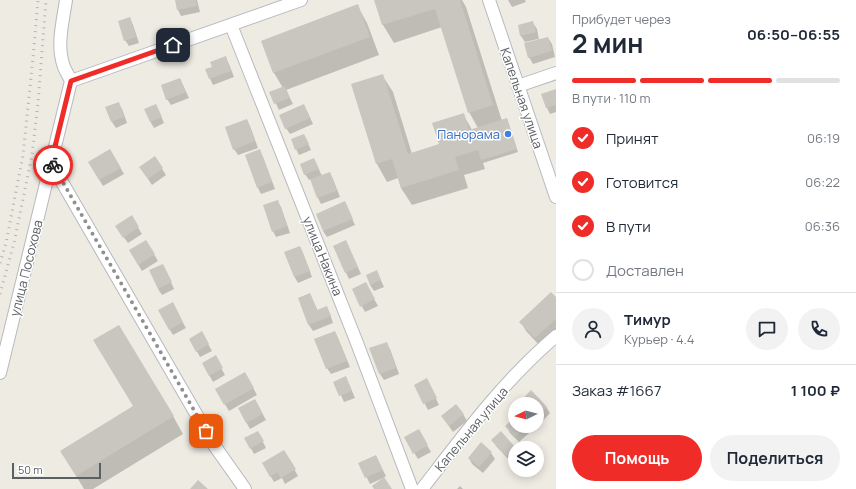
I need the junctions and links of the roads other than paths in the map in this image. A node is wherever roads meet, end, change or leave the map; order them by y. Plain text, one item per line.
1 (66, 0) edge
2 (301, 0) edge
3 (489, 0) edge
4 (231, 24) junction
5 (556, 73) edge
6 (71, 81) junction
7 (518, 86) junction
8 (51, 163) junction
9 (556, 196) edge
10 (556, 336) edge
11 (0, 373) edge
12 (245, 489) edge
13 (412, 489) edge
14 (422, 489) edge

1 - 6 street
2 - 4 street
3 - 7 street, Капельная улица
4 - 6 street
4 - 13 street, улица Накина
5 - 7 street
6 - 8 street, улица Посохова
7 - 9 street, Капельная улица
8 - 11 street, улица Посохова
8 - 12 street
10 - 14 street, Капельная улица

